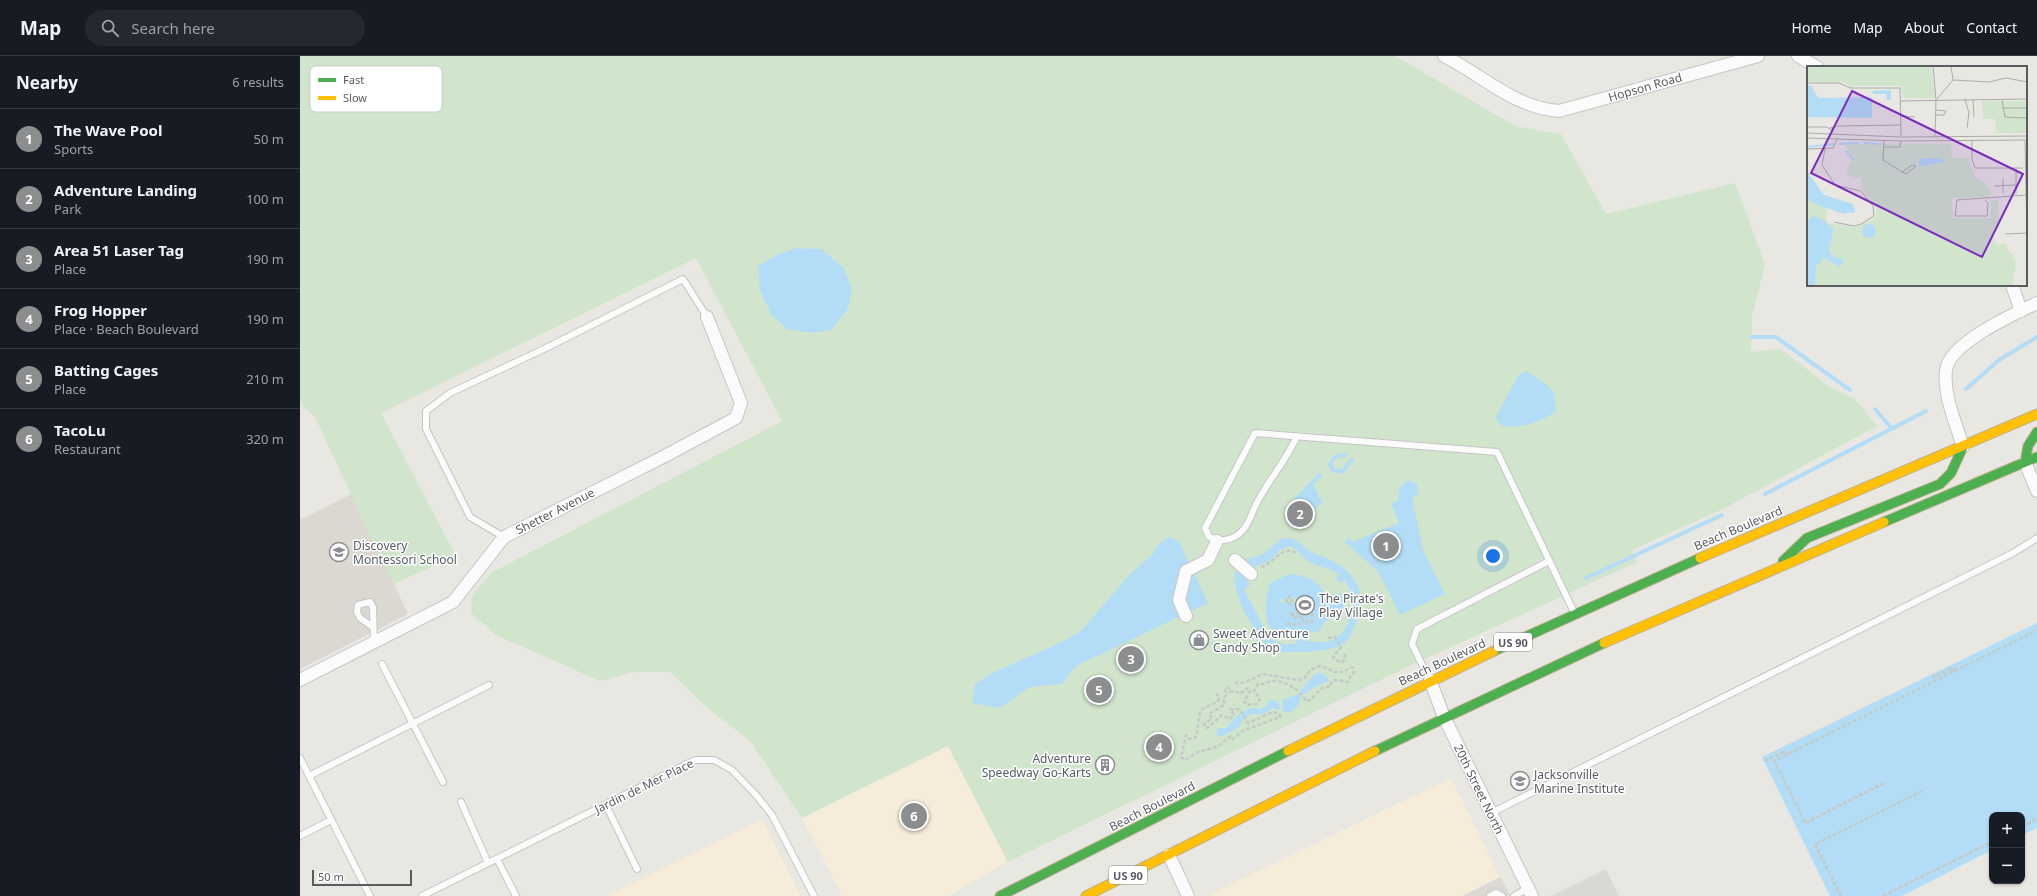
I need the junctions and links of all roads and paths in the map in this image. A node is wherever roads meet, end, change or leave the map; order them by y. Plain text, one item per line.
1 (1444, 56) edge
2 (1758, 56) edge
3 (1798, 56) edge
4 (1815, 66) edge
5 (2012, 286) edge
6 (2037, 303) edge
7 (2021, 311) junction
8 (708, 317) joint
9 (2037, 414) edge
10 (2037, 432) edge
11 (1297, 436) junction
12 (1963, 447) junction
13 (2037, 457) edge
14 (2025, 462) junction
15 (2037, 490) edge
16 (504, 537) junction
17 (2037, 538) edge
18 (1217, 541) junction
19 (1298, 554) dead end
20 (1235, 560) dead end
21 (1549, 561) junction
22 (1774, 569) junction
23 (1255, 571) joint
24 (1298, 600) dead end
25 (1290, 607) dead end
26 (1290, 614) dead end
27 (1575, 614) junction
28 (1314, 615) dead end
29 (1186, 616) dead end
30 (1304, 622) junction
31 (1286, 624) dead end
32 (373, 627) dead end
33 (2037, 630) edge
34 (1328, 638) dead end
35 (374, 642) junction
36 (1346, 652) dead end
37 (382, 664) dead end
38 (1955, 671) junction
39 (1933, 674) dead end
40 (300, 680) edge
41 (1430, 680) junction
42 (1235, 682) dead end
43 (489, 685) dead end
44 (1228, 686) dead end
45 (1224, 688) dead end
46 (1216, 693) dead end
47 (1444, 717) junction
48 (412, 724) junction
49 (1787, 755) junction
50 (300, 758) edge
51 (1764, 761) dead end
52 (309, 776) junction
53 (443, 782) dead end
54 (1884, 783) dead end
55 (1924, 790) dead end
56 (461, 802) dead end
57 (606, 805) junction
58 (1491, 813) junction
59 (2037, 819) edge
60 (331, 820) junction
61 (2025, 825) edge
62 (300, 836) edge
63 (1989, 844) edge
64 (1169, 855) junction
65 (497, 859) junction
66 (488, 863) junction
67 (637, 868) dead end
68 (1530, 892) edge
69 (370, 896) edge
70 (422, 896) edge
71 (516, 896) edge
72 (814, 896) edge
73 (1002, 896) edge
74 (1086, 896) edge
75 (1188, 896) edge
76 (1490, 896) edge
77 (1502, 896) edge
78 (1514, 896) edge
79 (1841, 896) edge
80 (1884, 896) edge

1 - 2 street, Hopson Road
3 - 4 street
5 - 7 street
6 - 7 street
7 - 12 street
8 - 16 street, Shetter Avenue
8 - 16 lane
9 - 12 highway, Beach Boulevard / US 90
10 - 14 highway
11 - 18 lane
11 - 18 lane
11 - 21 lane
12 - 22 highway
12 - 27 highway, Beach Boulevard / US 90
13 - 14 highway, US 90
14 - 15 street
14 - 22 highway, US 90
16 - 35 street, Shetter Avenue
17 - 58 lane
18 - 29 street
19 - 23 path
20 - 23 street
21 - 27 lane
21 - 41 lane
22 - 47 highway, US 90
24 - 25 path
26 - 30 path
27 - 41 highway, Beach Boulevard / US 90
28 - 30 path
30 - 31 path
32 - 35 lane
33 - 38 path
34 - 36 path
35 - 40 street, Shetter Avenue
37 - 48 lane
38 - 39 path
38 - 49 path
41 - 47 street, 20th Street North
41 - 73 highway, Beach Boulevard / US 90
42 - 44 path
43 - 48 lane
45 - 46 path
47 - 58 street, 20th Street North
47 - 64 highway, US 90
48 - 52 lane
48 - 53 lane
49 - 51 path
49 - 54 path
50 - 52 lane
52 - 60 lane
55 - 79 path
56 - 66 lane
57 - 65 lane, Jardin de Mer Place
57 - 67 lane
57 - 72 lane, Jardin de Mer Place
58 - 68 street, 20th Street North
59 - 61 path
60 - 62 lane
60 - 69 lane
63 - 80 path
64 - 74 highway, US 90
64 - 75 street
65 - 66 lane, Jardin de Mer Place
65 - 71 lane
66 - 70 lane, Jardin de Mer Place
68 - 78 lane
76 - 77 lane

